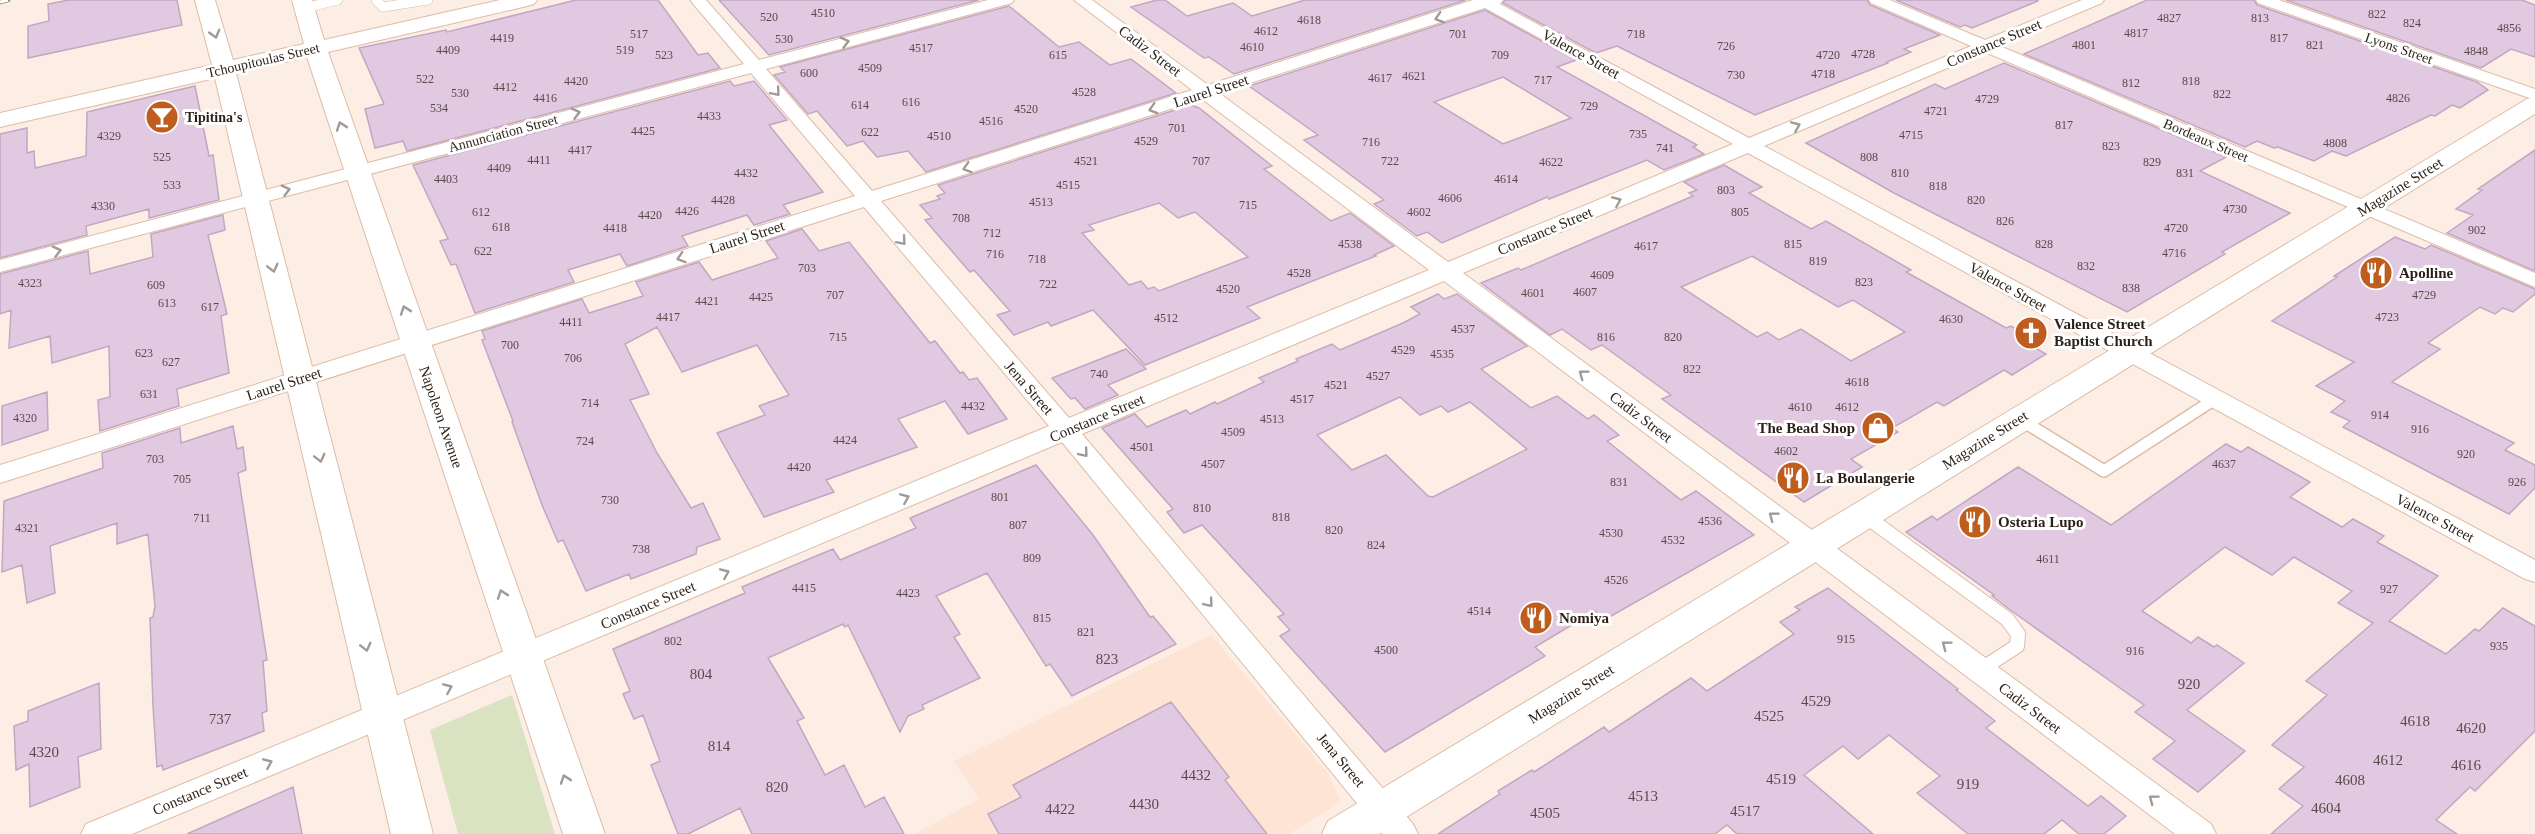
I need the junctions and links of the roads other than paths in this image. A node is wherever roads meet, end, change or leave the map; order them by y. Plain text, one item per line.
1 (205, 0) edge
2 (338, 0) edge
3 (376, 0) edge
4 (428, 0) edge
5 (527, 0) edge
6 (698, 0) edge
7 (1006, 0) edge
8 (1082, 0) edge
9 (1877, 0) edge
10 (2096, 0) edge
11 (2264, 0) edge
12 (1487, 1) edge
13 (303, 4) edge
14 (1985, 46) junction
15 (315, 49) junction
16 (754, 66) junction
17 (224, 69) junction
18 (1206, 93) junction
19 (2535, 95) edge
20 (2535, 104) edge
21 (0, 120) edge
22 (1749, 146) junction
23 (357, 171) junction
24 (256, 198) junction
25 (866, 200) junction
26 (2366, 208) junction
27 (0, 266) edge
28 (1446, 272) junction
29 (2535, 281) edge
30 (416, 342) junction
31 (2128, 352) junction
32 (300, 379) junction
33 (2215, 399) junction
34 (2019, 419) junction
35 (1066, 431) junction
36 (0, 474) edge
37 (1863, 514) junction
38 (1812, 545) junction
39 (2535, 572) edge
40 (523, 657) junction
41 (1980, 670) junction
42 (383, 715) junction
43 (1392, 822) edge
44 (97, 834) edge
45 (412, 834) edge
46 (584, 834) edge
47 (1343, 834) edge
48 (2200, 834) edge

1 -> 17 street
2 - 13 lane
3 - 4 lane
5 - 15 street, Tchoupitoulas Street
6 - 16 street, Jena Street
16 -> 7 street, Annunciation Street
8 - 18 street, Cadiz Street
9 - 14 street, Bordeaux Street
10 - 14 street, Constance Street
11 - 19 street, Lyons Street
12 -> 18 street, Laurel Street
12 - 22 street, Valence Street
13 - 15 street, Napoleon Avenue
22 -> 14 street, Constance Street
14 - 26 street, Bordeaux Street
15 - 17 street, Tchoupitoulas Street
23 -> 15 street, Napoleon Avenue
23 -> 16 street, Annunciation Street
16 -> 25 street, Jena Street
17 - 21 street, Tchoupitoulas Street
17 - 24 street
18 -> 25 street, Laurel Street
18 - 28 street, Cadiz Street
20 - 26 street, Magazine Street
28 -> 22 street, Constance Street
22 - 31 street, Valence Street
24 -> 23 street, Annunciation Street
30 -> 23 street, Napoleon Avenue
27 -> 24 street, Annunciation Street
24 -> 32 street
25 -> 30 street, Laurel Street
25 -> 35 street, Jena Street
26 - 29 street, Bordeaux Street
26 - 31 street, Magazine Street
28 - 35 street, Constance Street
38 -> 28 street, Cadiz Street
30 - 32 street, Laurel Street
40 -> 30 street, Napoleon Avenue
31 - 33 street, Valence Street
31 - 34 street, Magazine Street
32 - 36 street, Laurel Street
32 -> 42 street
33 - 34 lane
33 - 39 street, Valence Street
34 - 37 street, Magazine Street
40 -> 35 street, Constance Street
35 -> 43 street, Jena Street
37 - 38 street, Magazine Street
37 - 41 lane
41 -> 38 street, Cadiz Street
38 - 43 street, Magazine Street
42 -> 40 street, Constance Street
46 -> 40 street, Napoleon Avenue
48 -> 41 street, Cadiz Street
44 -> 42 street, Constance Street
42 - 45 street
43 - 47 street, Magazine Street

